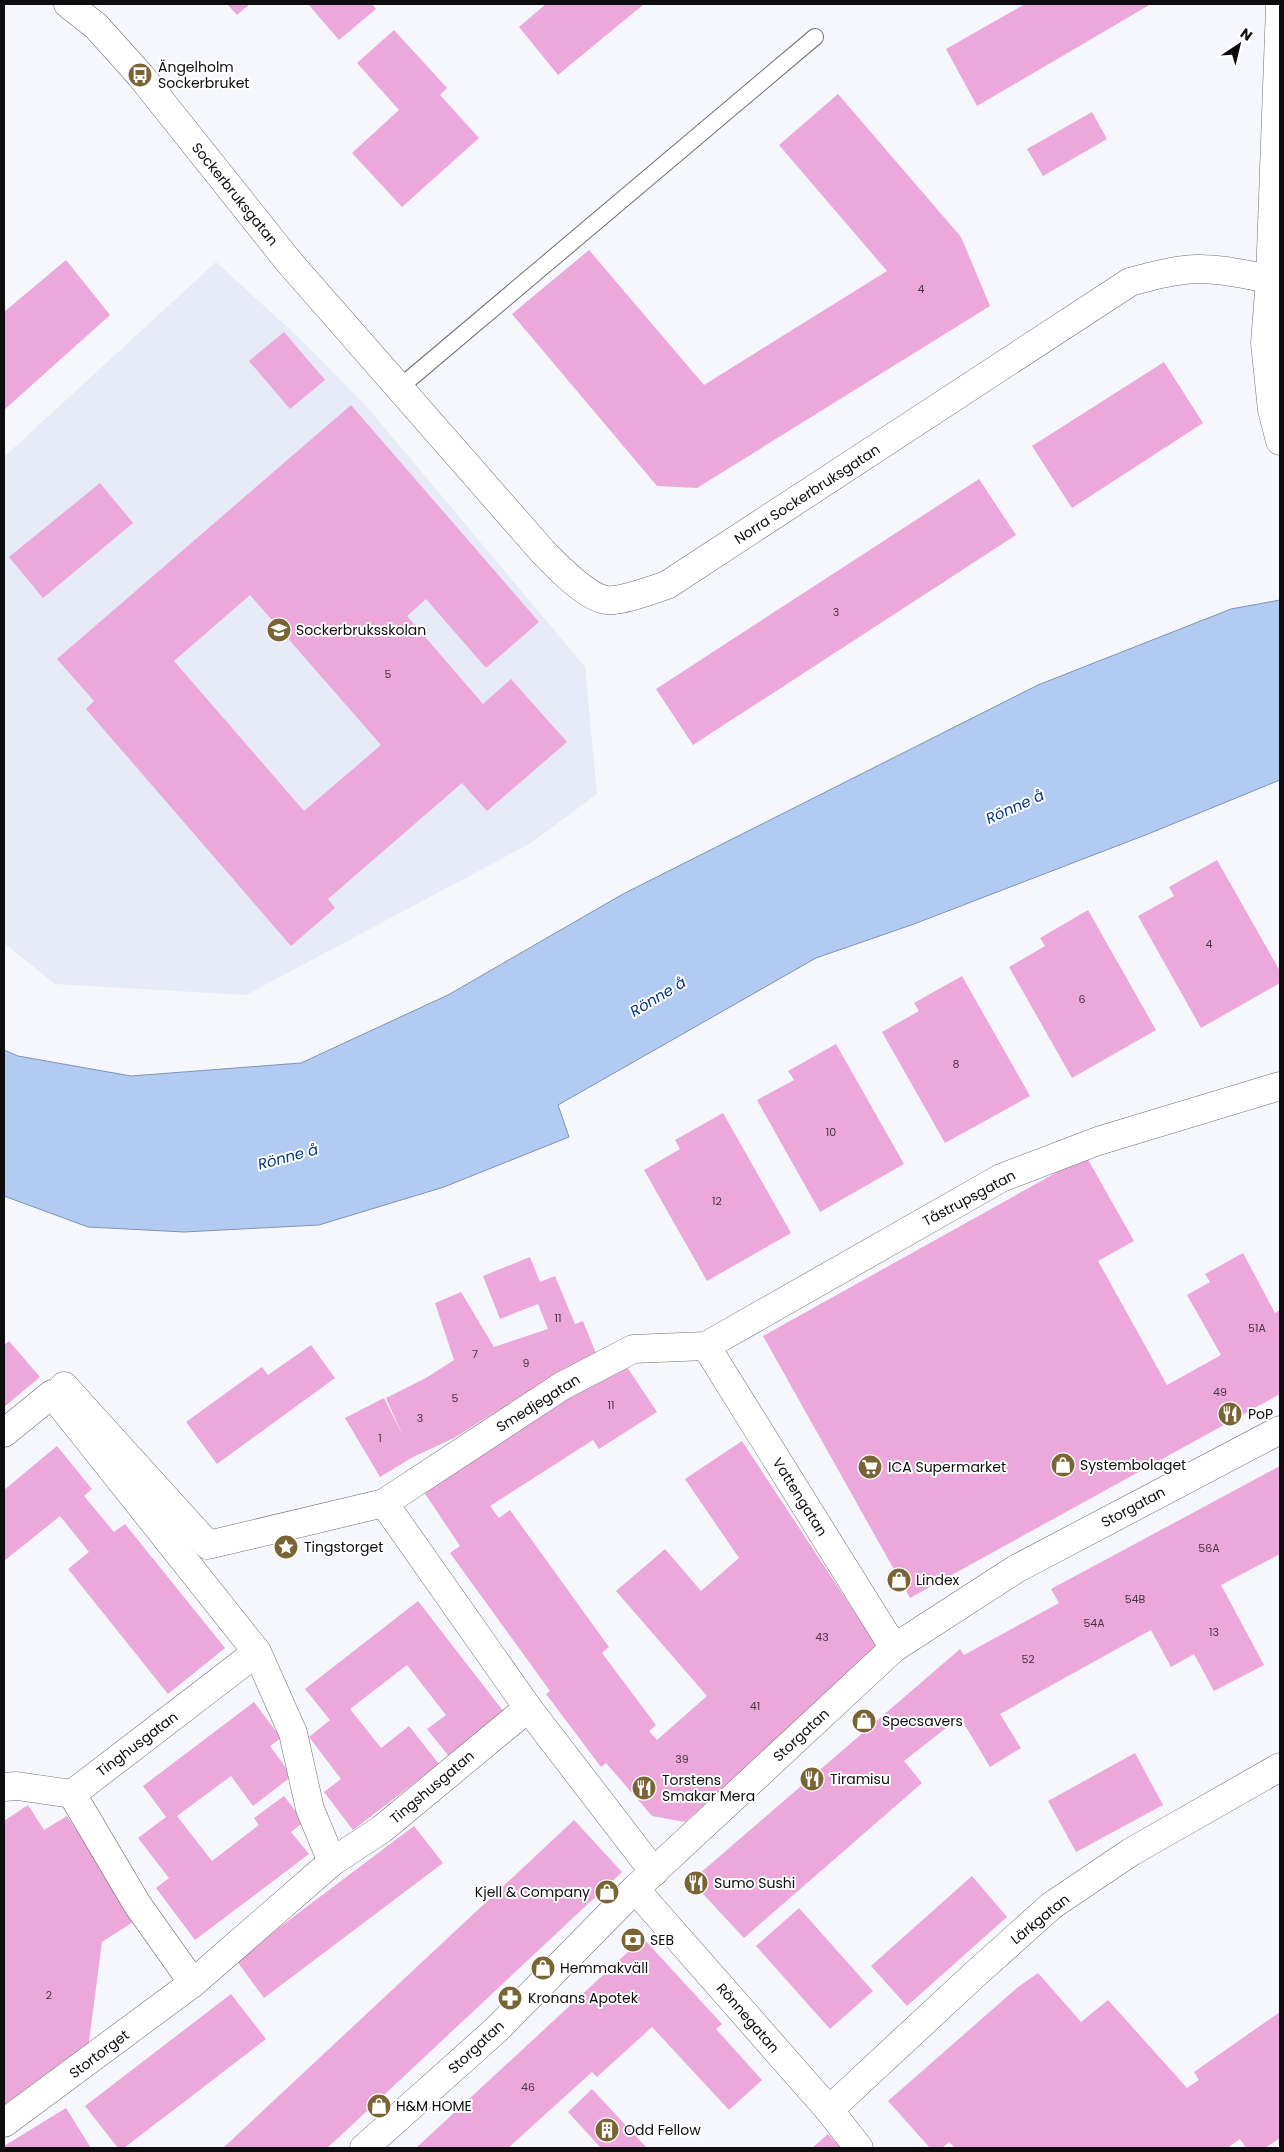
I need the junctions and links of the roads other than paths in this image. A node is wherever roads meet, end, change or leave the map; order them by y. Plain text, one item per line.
1 (68, 4) edge
2 (1280, 6) edge
3 (815, 37) dead end
4 (1275, 236) edge
5 (1270, 280) junction
6 (399, 388) junction
7 (1280, 441) edge
8 (1280, 1086) edge
9 (706, 1346) junction
10 (58, 1390) junction
11 (1280, 1430) edge
12 (4, 1433) edge
13 (384, 1503) junction
14 (894, 1648) junction
15 (257, 1652) junction
16 (528, 1708) junction
17 (1280, 1767) edge
18 (4, 1787) edge
19 (72, 1794) junction
20 (332, 1862) junction
21 (644, 1881) junction
22 (194, 1983) junction
23 (829, 2110) junction
24 (4, 2124) edge
25 (364, 2148) edge
26 (859, 2148) edge

1 - 6 street, Sockerbruksgatan
2 - 4 street
3 - 6 lane
4 - 5 street
5 - 6 street, Norra Sockerbruksgatan
5 - 7 street
8 - 9 street, Tåstrupsgatan
9 - 13 street, Smedjegatan
9 - 14 street, Vattengatan
10 - 12 street
10 - 13 street, Smedjegatan
10 - 15 street
11 - 14 street, Storgatan
13 - 16 street, Rönnegatan
14 - 21 street, Storgatan
15 - 19 street, Tinghusgatan
15 - 20 street
16 - 20 street, Tingshusgatan
16 - 21 street, Rönnegatan
17 - 23 street, Lärkgatan
18 - 19 street
19 - 22 street
20 - 22 street, Tingshusgatan
21 - 23 street, Rönnegatan
21 - 25 street, Storgatan
22 - 24 street, Stortorget
23 - 26 street, Rönnegatan

